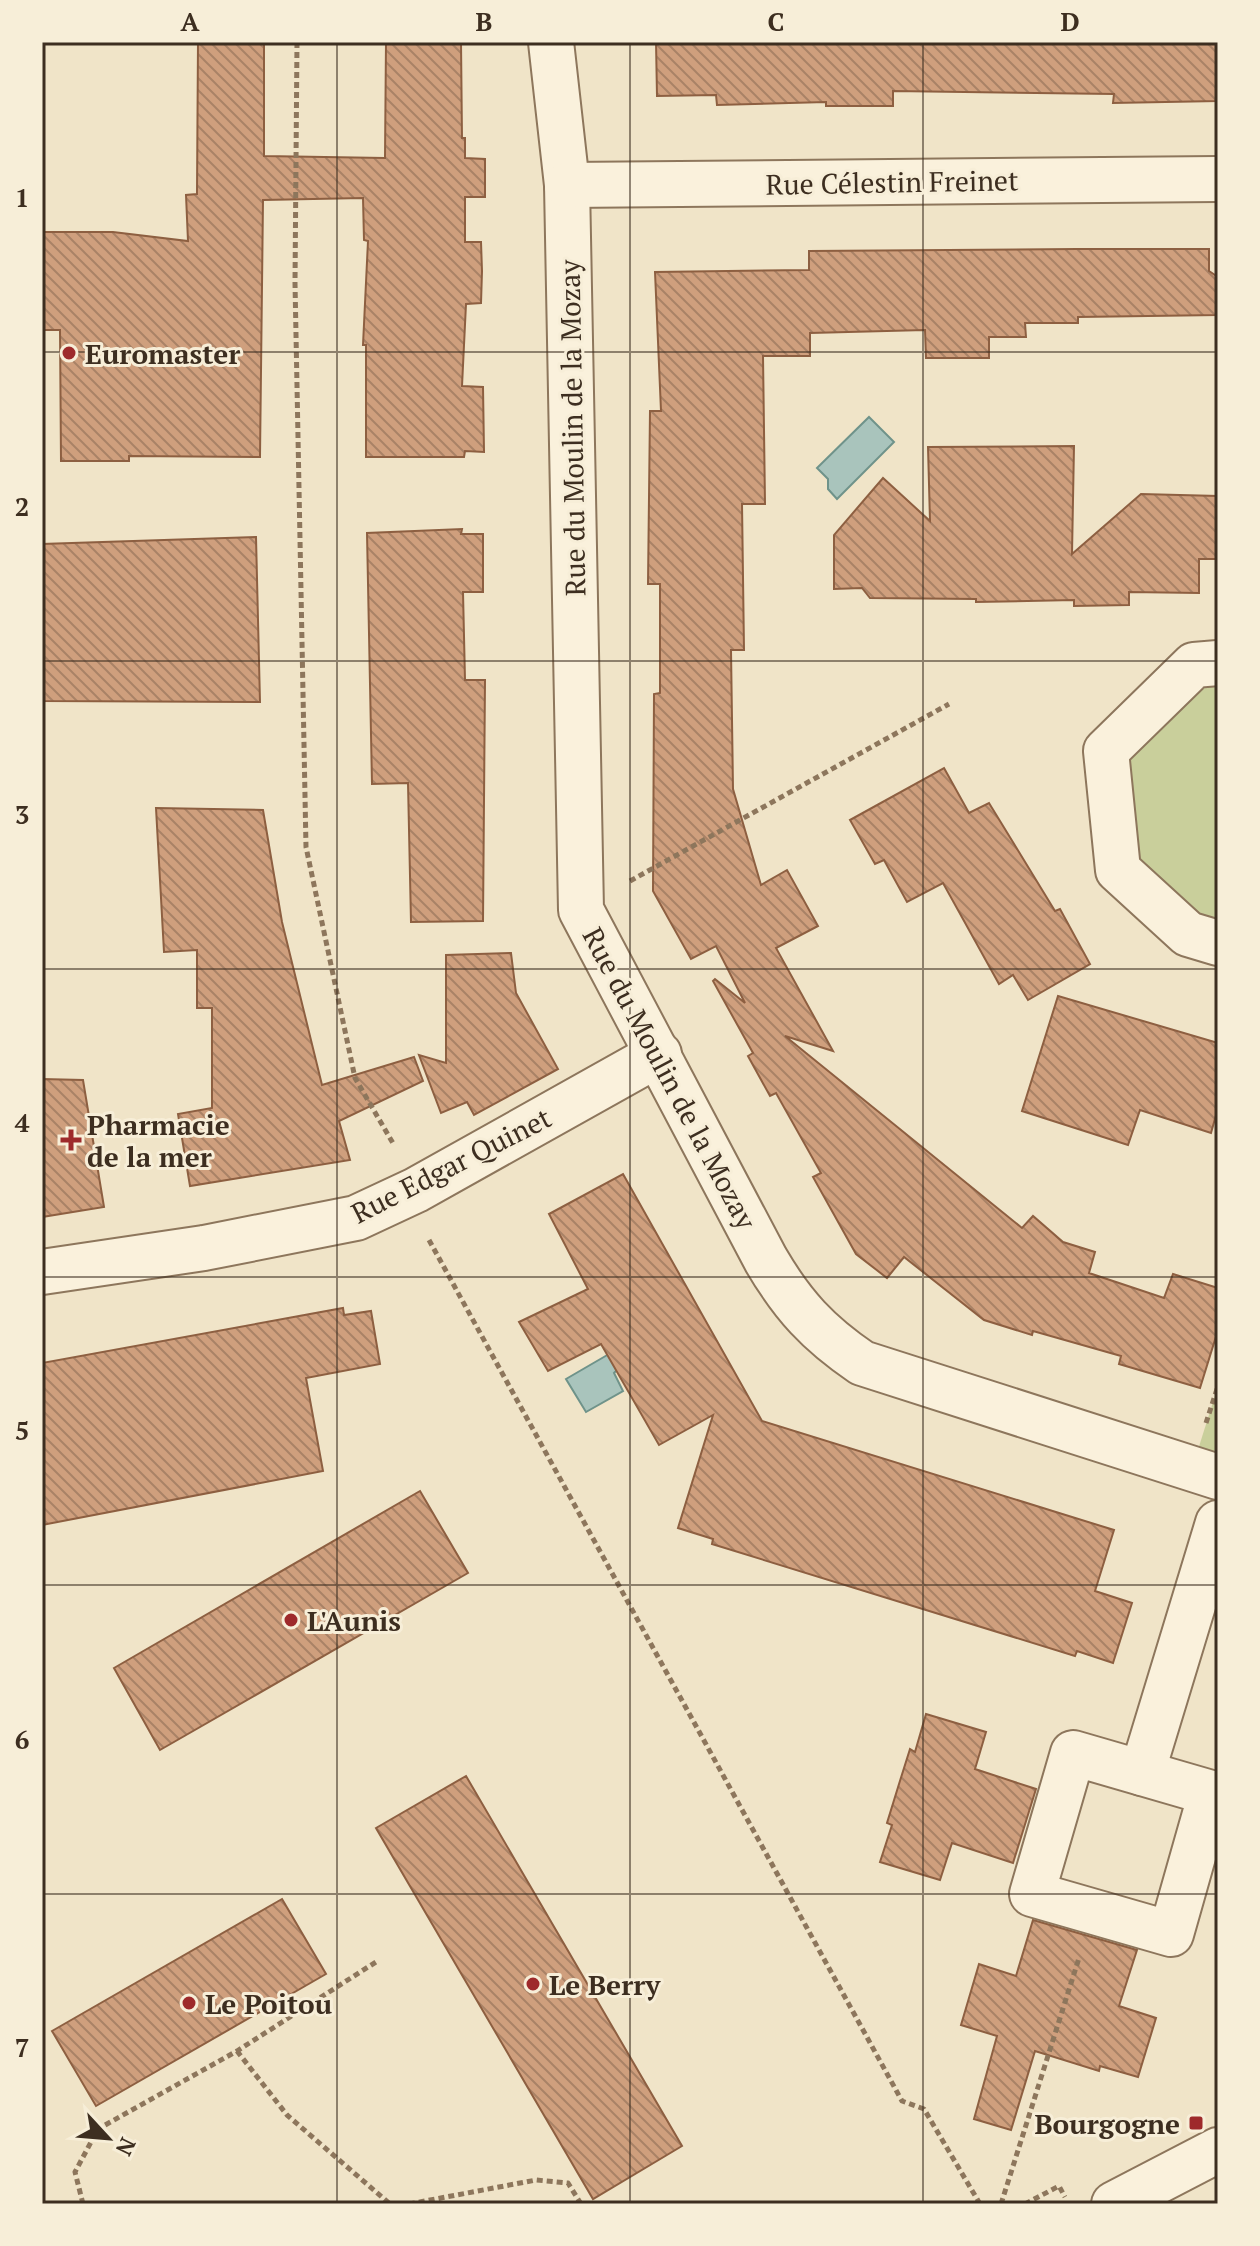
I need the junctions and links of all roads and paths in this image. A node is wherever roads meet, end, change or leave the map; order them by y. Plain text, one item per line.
1 (297, 42) edge
2 (551, 42) edge
3 (1218, 179) edge
4 (567, 185) junction
5 (1218, 663) edge
6 (949, 704) dead end
7 (581, 910) junction
8 (1218, 943) edge
9 (659, 1054) junction
10 (416, 1190) junction
11 (42, 1272) edge
12 (1218, 1477) edge
13 (1218, 1523) edge
14 (1142, 1773) junction
15 (1092, 1910) junction
16 (379, 1960) dead end
17 (237, 2051) junction
18 (1218, 2150) edge
19 (83, 2204) edge
20 (390, 2204) edge
21 (409, 2204) edge
22 (581, 2204) edge
23 (980, 2204) edge
24 (1001, 2204) edge
25 (1025, 2204) edge
26 (1069, 2204) edge
27 (1114, 2204) edge

1 - 10 path
2 - 4 street, Rue du Moulin de la Mozay
3 - 4 street, Rue Célestin Freinet
4 - 7 street, Rue du Moulin de la Mozay
5 - 8 street
6 - 7 path
7 - 9 street, Rue du Moulin de la Mozay
9 - 10 street, Rue Edgar Quinet
9 - 12 street, Rue du Moulin de la Mozay
10 - 11 street, Rue Edgar Quinet
10 - 23 path
13 - 14 street
14 - 15 street
14 - 15 street
15 - 24 path
16 - 17 path
17 - 19 path
17 - 20 path
18 - 27 street
21 - 22 path
25 - 26 path

